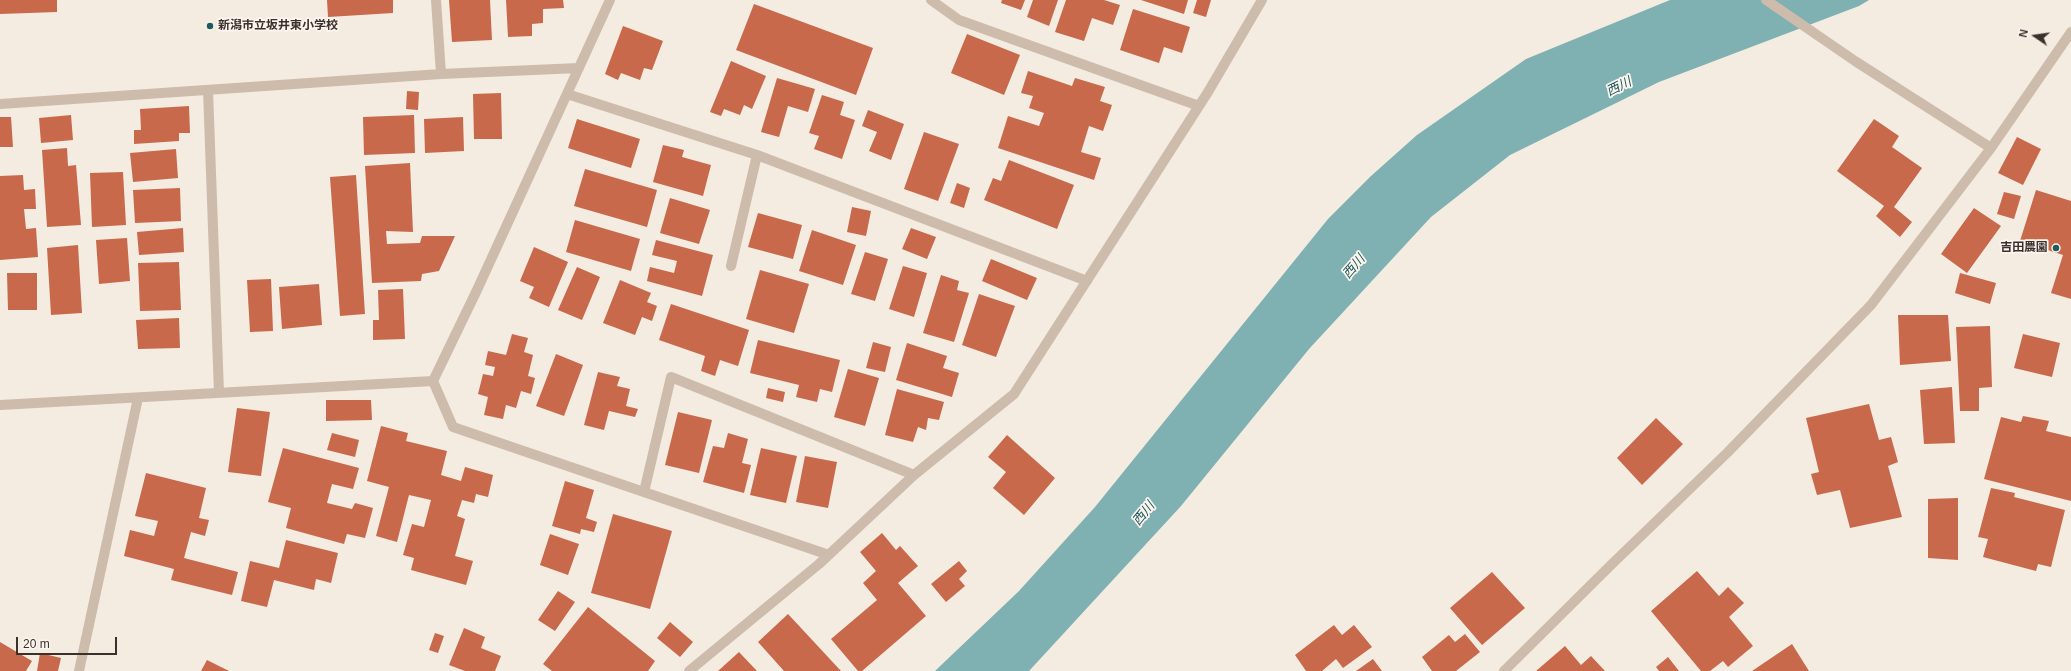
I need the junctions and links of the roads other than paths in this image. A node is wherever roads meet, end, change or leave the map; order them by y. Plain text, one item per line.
1 (436, 0) edge
2 (610, 0) edge
3 (931, 0) edge
4 (1262, 0) edge
5 (1766, 0) edge
6 (2071, 32) edge
7 (579, 68) junction
8 (441, 74) junction
9 (208, 90) junction
10 (567, 94) junction
11 (0, 104) edge
12 (1199, 106) junction
13 (1992, 148) junction
14 (757, 155) junction
15 (731, 266) dead end
16 (1087, 281) junction
17 (433, 381) junction
18 (219, 393) junction
19 (138, 398) junction
20 (0, 405) edge
21 (914, 475) junction
22 (644, 492) junction
23 (829, 555) junction
24 (79, 671) edge
25 (689, 671) edge
26 (1504, 671) edge

1 - 8 street
2 - 7 street
3 - 12 street
4 - 12 street
5 - 13 street
6 - 13 street
7 - 8 street
7 - 10 street
8 - 9 street
9 - 11 street
9 - 18 street
10 - 14 street
10 - 17 street
12 - 16 street
13 - 26 street
14 - 15 street
14 - 16 street
16 - 21 street
17 - 18 street
17 - 22 street
18 - 19 street
19 - 20 street
19 - 24 street
21 - 22 street
21 - 23 street
22 - 23 street
23 - 25 street

